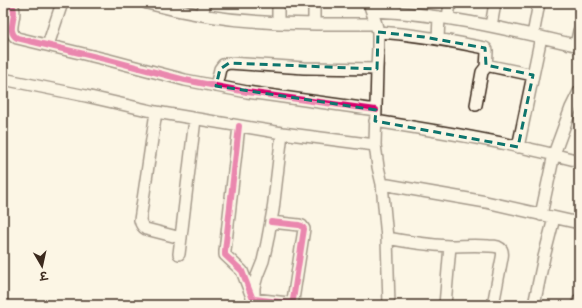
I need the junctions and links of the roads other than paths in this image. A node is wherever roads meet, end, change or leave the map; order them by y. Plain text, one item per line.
1 (10, 3) edge
2 (62, 3) edge
3 (205, 3) edge
4 (278, 3) edge
5 (314, 3) edge
6 (450, 3) edge
7 (495, 3) edge
8 (539, 3) edge
9 (153, 4) edge
10 (371, 7) edge
11 (202, 14) junction
12 (443, 18) junction
13 (278, 23) junction
14 (314, 24) junction
15 (491, 26) junction
16 (377, 28) junction
17 (579, 31) edge
18 (537, 36) junction
19 (438, 39) junction
20 (48, 45) junction
21 (578, 45) edge
22 (486, 67) junction
23 (377, 68) junction
24 (533, 75) junction
25 (3, 79) edge
26 (216, 86) junction
27 (579, 92) edge
28 (476, 106) dead end
29 (156, 112) junction
30 (376, 115) junction
31 (195, 119) junction
32 (239, 126) junction
33 (282, 133) junction
34 (375, 145) junction
35 (518, 146) junction
36 (554, 154) junction
37 (579, 161) edge
38 (382, 184) junction
39 (541, 215) junction
40 (554, 218) junction
41 (271, 222) junction
42 (579, 223) edge
43 (181, 238) junction
44 (387, 238) junction
45 (450, 246) junction
46 (179, 254) dead end
47 (579, 300) edge
48 (254, 302) edge
49 (389, 305) edge
50 (445, 305) edge
51 (493, 305) edge
52 (534, 305) edge
53 (577, 305) edge

1 - 20 street
2 - 20 street
3 - 11 street
4 - 13 street
5 - 14 street
6 - 12 street
7 - 15 street
8 - 18 street
9 - 11 street
10 - 12 street
10 - 16 street
11 - 13 street
12 - 15 street
12 - 19 street
13 - 14 street
14 - 16 street
15 - 18 street
16 - 19 street
16 - 23 street
17 - 21 street
18 - 21 street
18 - 24 street
19 - 22 street
20 - 26 street
22 - 24 street
22 - 28 street
23 - 26 street
23 - 30 street
24 - 35 street
25 - 29 street
26 - 30 street
27 - 36 street
29 - 31 street
29 - 43 street
30 - 34 street
30 - 35 street
31 - 32 street
31 - 43 street
32 - 33 street
32 - 48 street
33 - 34 street
33 - 41 street
34 - 38 street
35 - 36 street
36 - 37 street
36 - 39 street
38 - 39 street
38 - 44 street
39 - 40 street
40 - 42 street
40 - 52 street
41 - 48 street
41 - 48 street
43 - 46 street
44 - 45 street
44 - 49 street
45 - 50 street
45 - 51 street
47 - 53 street

